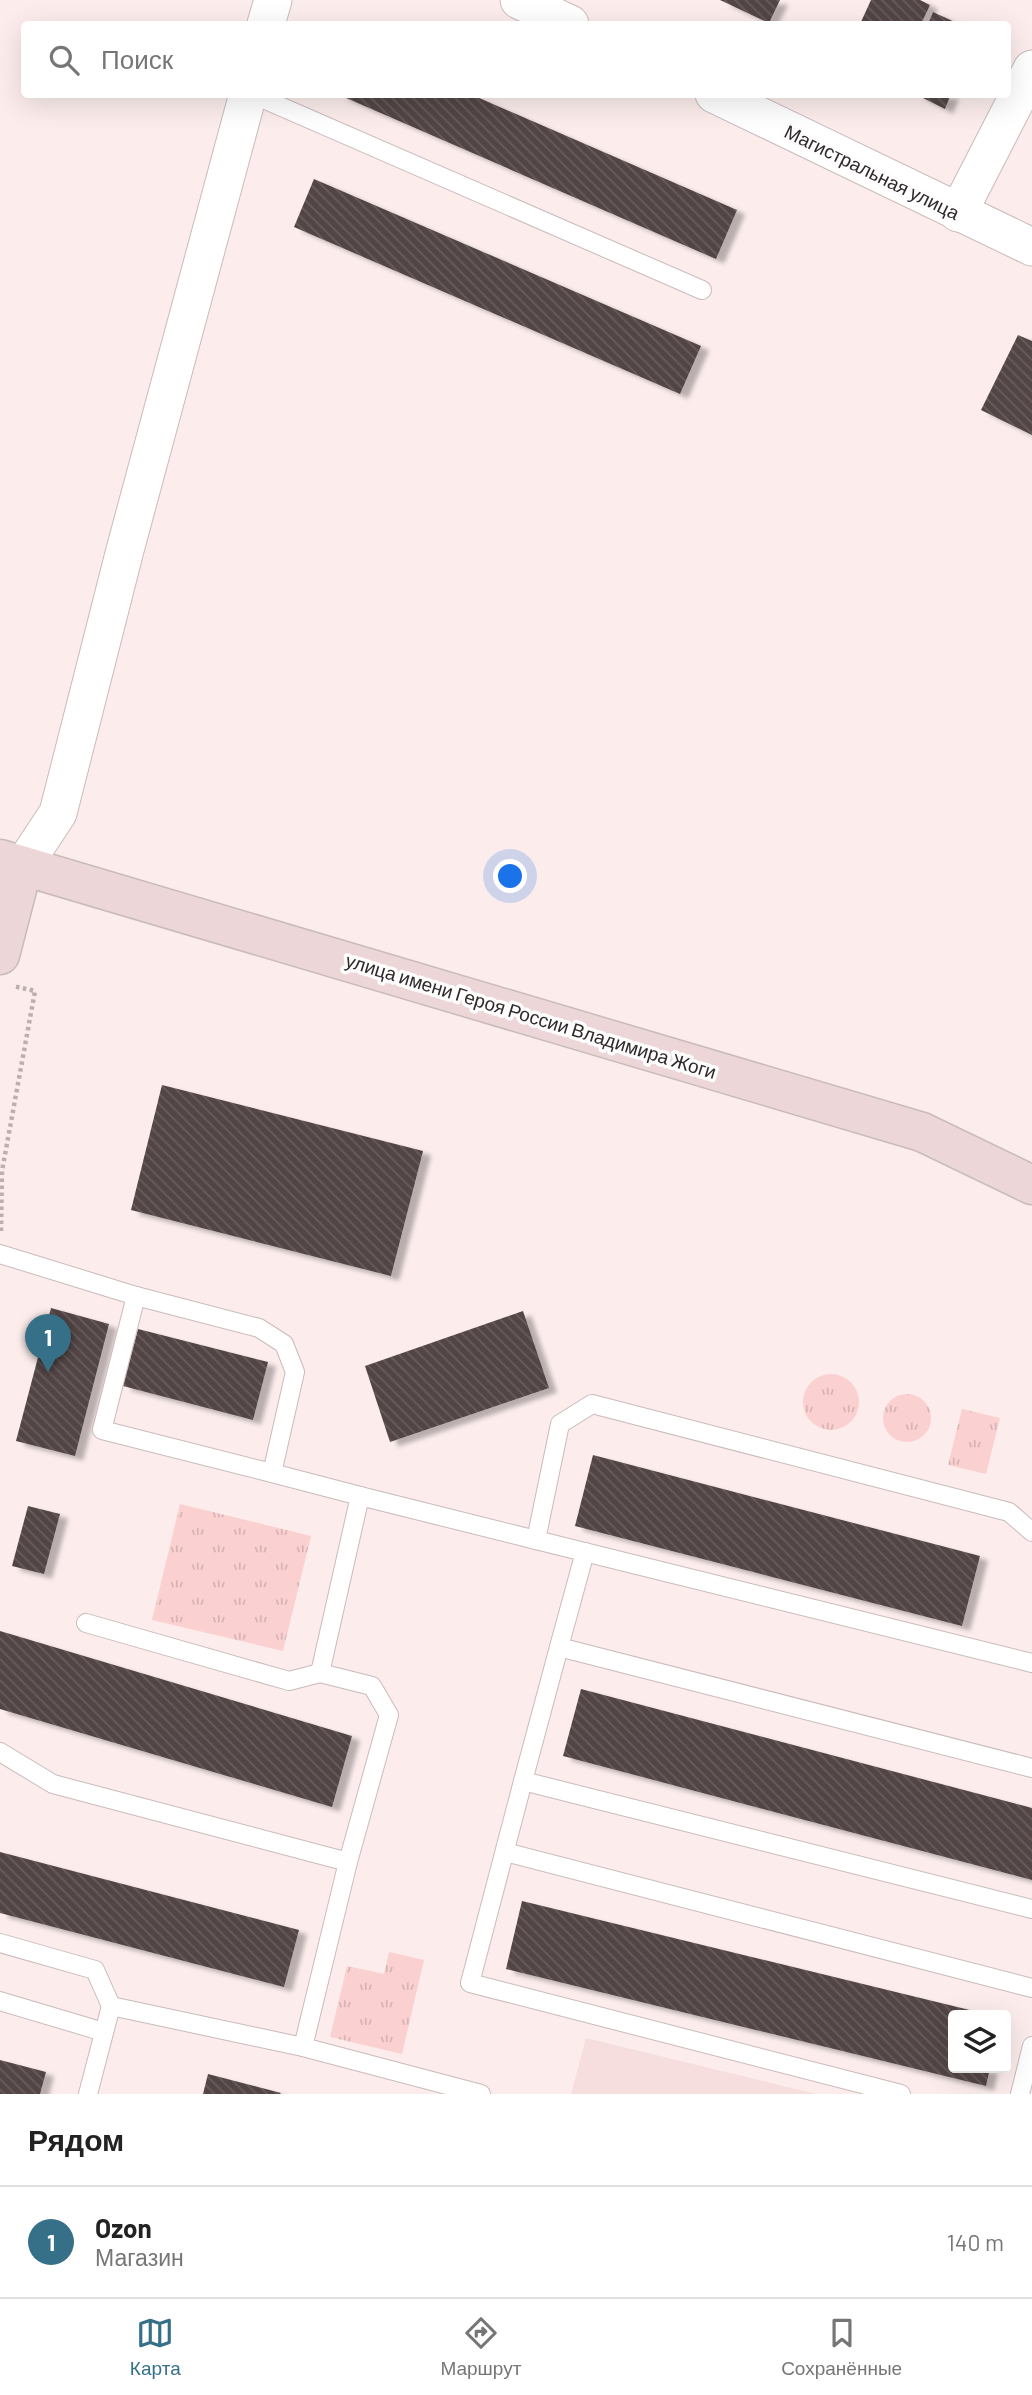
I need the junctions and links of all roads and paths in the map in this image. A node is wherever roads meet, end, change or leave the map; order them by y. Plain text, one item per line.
1 (273, 0) edge
2 (519, 0) edge
3 (267, 21) edge
4 (563, 21) edge
5 (1032, 69) edge
6 (249, 98) edge
7 (259, 98) edge
8 (721, 98) edge
9 (958, 213) junction
10 (1032, 247) edge
11 (702, 290) dead end
12 (12, 863) edge
13 (6, 970) edge
14 (1032, 1185) edge
15 (1, 1254) edge
16 (135, 1296) junction
17 (272, 1473) junction
18 (360, 1496) junction
19 (1032, 1532) edge
20 (536, 1539) junction
21 (584, 1552) junction
22 (86, 1623) dead end
23 (559, 1647) junction
24 (1032, 1663) edge
25 (320, 1673) junction
26 (0, 1752) edge
27 (1032, 1769) edge
28 (523, 1781) junction
29 (505, 1852) junction
30 (348, 1863) junction
31 (1032, 1909) edge
32 (0, 1943) edge
33 (1032, 1988) edge
34 (0, 2001) edge
35 (111, 2006) junction
36 (104, 2032) junction
37 (1032, 2046) edge
38 (303, 2047) junction
39 (1028, 2074) edge
40 (88, 2094) edge
41 (481, 2094) edge
42 (901, 2094) edge
43 (1020, 2094) edge

1 - 3 street
2 - 4 street
5 - 9 street
6 - 12 street
7 - 11 lane
8 - 9 street, Магистральная улица
9 - 10 street, Магистральная улица
12 - 13 main road
12 - 14 main road, улица имени Героя России Владимира Жоги
13 - 15 path
15 - 16 lane
16 - 17 lane
16 - 17 lane
17 - 18 lane
18 - 20 lane
18 - 25 lane
19 - 20 lane
20 - 21 lane
21 - 23 lane
21 - 24 lane
22 - 25 lane
23 - 27 lane
23 - 28 lane
25 - 30 lane
26 - 30 lane
28 - 29 lane
28 - 31 lane
29 - 33 lane
29 - 42 lane
30 - 38 lane
32 - 35 lane
34 - 36 lane
35 - 36 lane
35 - 38 lane
36 - 40 lane
37 - 39 lane
38 - 41 lane
39 - 43 lane

